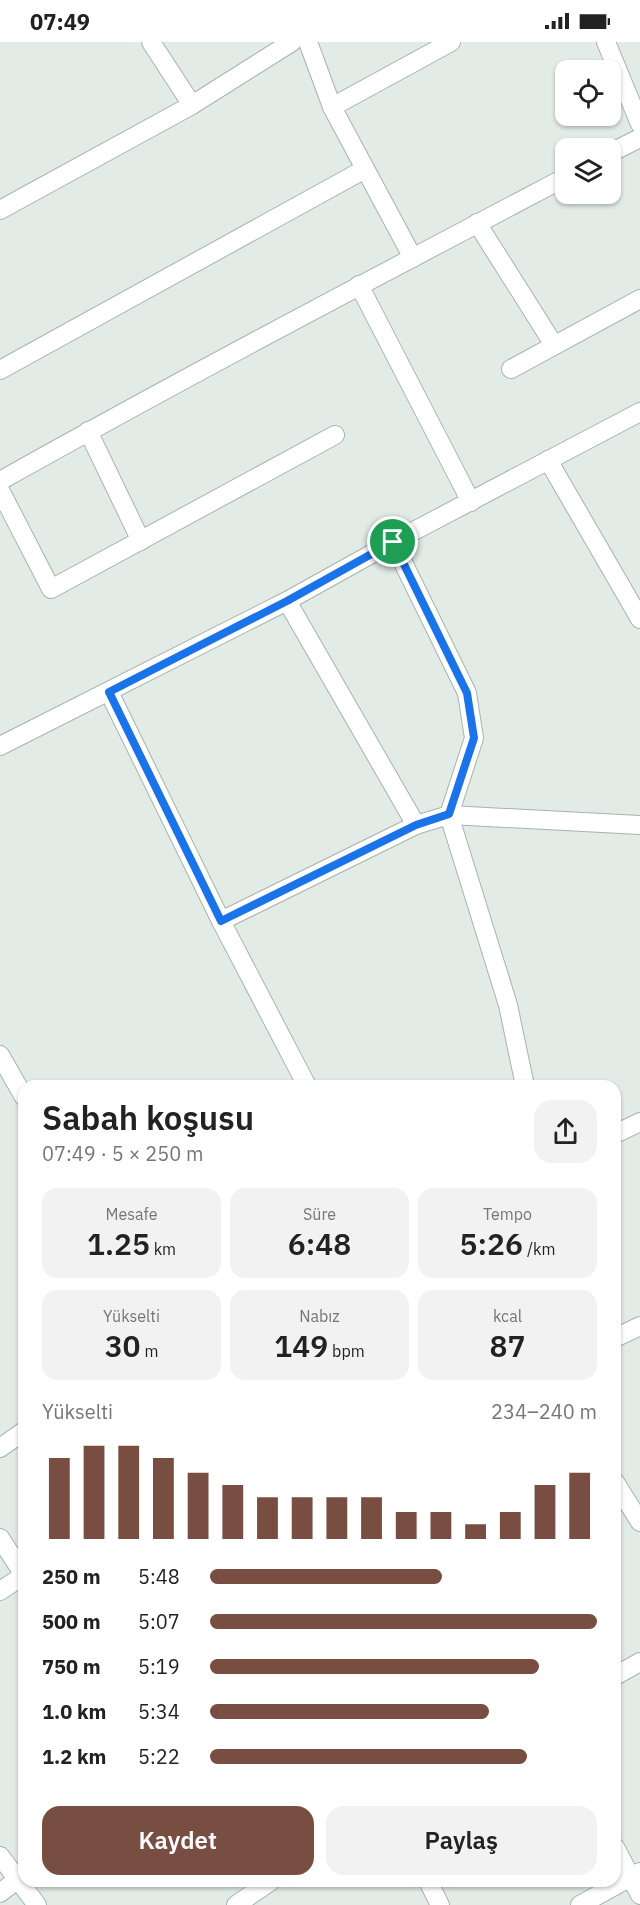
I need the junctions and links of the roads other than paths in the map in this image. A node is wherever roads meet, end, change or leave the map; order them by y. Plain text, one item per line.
1 (151, 42) edge
2 (292, 42) edge
3 (308, 42) edge
4 (451, 42) edge
5 (606, 42) edge
6 (192, 105) junction
7 (332, 107) junction
8 (640, 124) edge
9 (640, 138) edge
10 (621, 148) edge
11 (365, 169) junction
12 (555, 183) edge
13 (0, 210) edge
14 (477, 223) junction
15 (413, 258) junction
16 (359, 285) junction
17 (640, 299) edge
18 (554, 345) junction
19 (511, 369) dead end
20 (0, 370) edge
21 (640, 412) edge
22 (88, 431) junction
23 (335, 435) dead end
24 (548, 460) junction
25 (0, 481) edge
26 (0, 490) edge
27 (471, 502) junction
28 (141, 541) junction
29 (393, 542) junction
30 (287, 601) junction
31 (640, 619) edge
32 (109, 692) junction
33 (2, 740) edge
34 (449, 814) junction
35 (416, 825) junction
36 (640, 825) edge
37 (221, 921) junction
38 (0, 1055) edge
39 (304, 1080) edge
40 (524, 1080) edge
41 (18, 1086) edge
42 (640, 1122) edge
43 (621, 1131) edge
44 (640, 1326) edge
45 (621, 1335) edge
46 (18, 1435) edge
47 (0, 1448) edge
48 (621, 1491) edge
49 (639, 1517) edge
50 (0, 1538) edge
51 (18, 1566) edge
52 (18, 1579) edge
53 (0, 1591) edge
54 (640, 1662) edge
55 (621, 1673) edge
56 (621, 1855) edge
57 (0, 1856) edge
58 (635, 1875) edge
59 (18, 1879) joint
60 (621, 1883) edge
61 (24, 1887) edge
62 (257, 1887) edge
63 (431, 1887) edge
64 (613, 1887) edge
65 (0, 1893) edge
66 (241, 1894) edge
67 (640, 1895) edge
68 (36, 1905) edge
69 (440, 1905) edge
70 (580, 1905) edge

1 - 6 street
2 - 6 street
3 - 7 street
4 - 7 street
5 - 8 street
6 - 13 street
7 - 11 street
9 - 10 street
11 - 15 street
11 - 20 street
12 - 14 street
14 - 15 street
14 - 18 street
15 - 16 street
16 - 22 street
16 - 27 street
17 - 18 street
18 - 19 street
21 - 24 street
22 - 25 street
22 - 28 street
23 - 28 street
24 - 27 street
24 - 31 street
26 - 28 street
27 - 29 street
29 - 30 street
29 - 34 street
30 - 32 street
30 - 35 street
32 - 33 street
32 - 37 street
34 - 35 street
34 - 36 street
34 - 40 street
35 - 37 street
37 - 39 street
38 - 41 street
42 - 43 street
44 - 45 street
46 - 47 street
48 - 49 street
50 - 51 street
52 - 53 street
54 - 55 street
56 - 58 street
57 - 59 street
58 - 60 street
58 - 67 street
59 - 65 street
61 - 68 street
62 - 66 street
63 - 69 street
64 - 70 street

